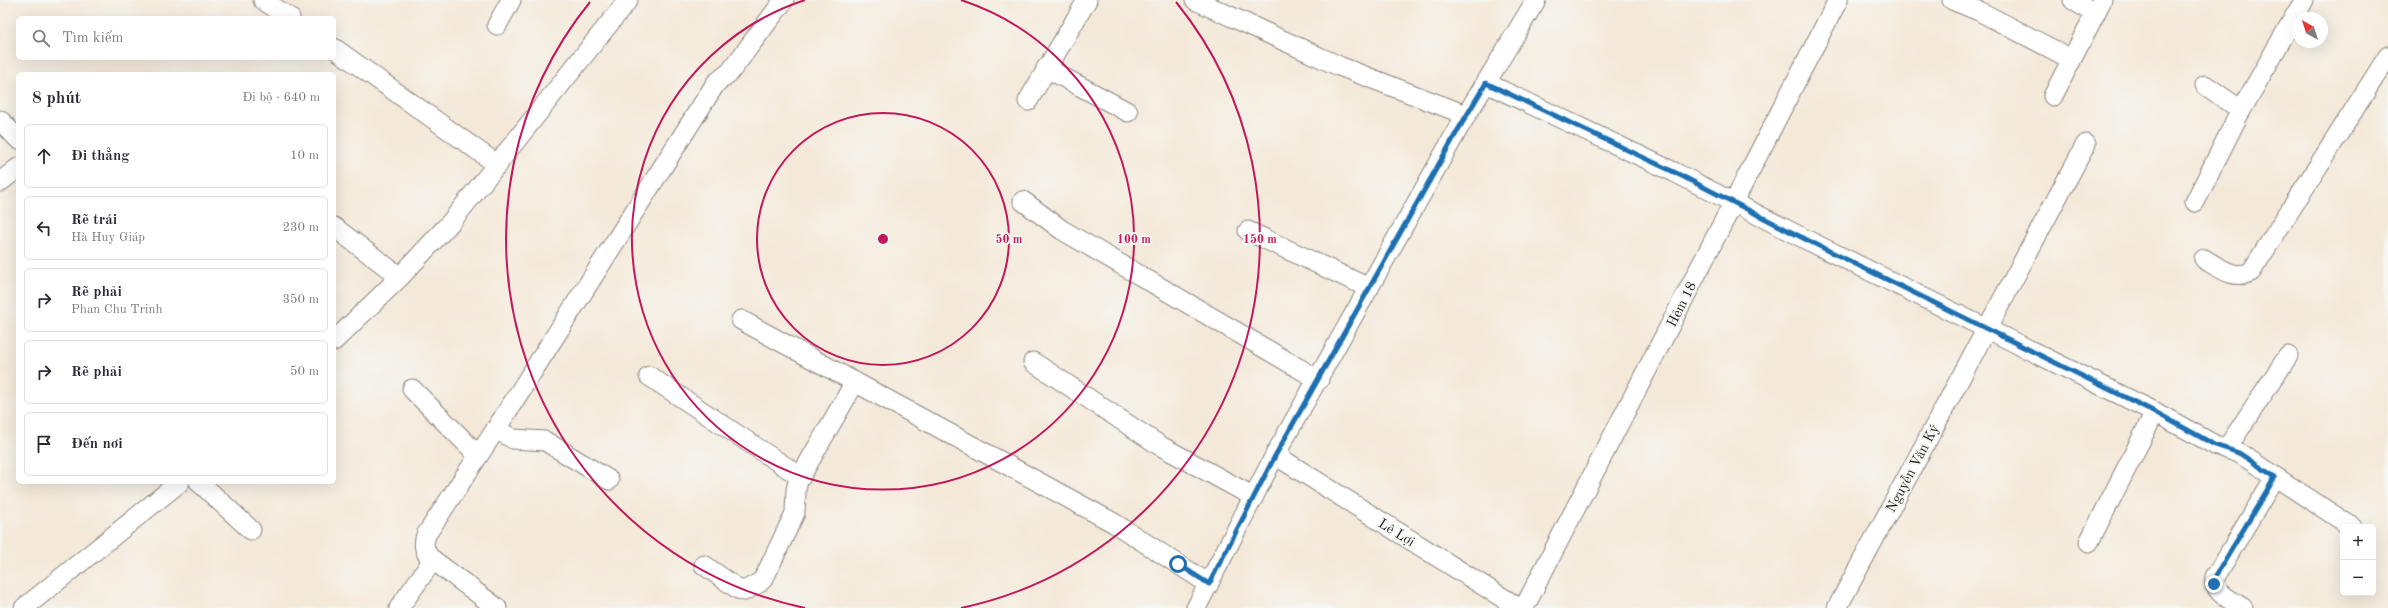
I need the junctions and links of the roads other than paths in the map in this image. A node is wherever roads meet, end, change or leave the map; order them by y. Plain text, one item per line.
1 (263, 0) edge
2 (511, 0) edge
3 (628, 0) edge
4 (784, 0) edge
5 (1086, 0) edge
6 (1195, 0) edge
7 (1536, 0) edge
8 (1838, 0) edge
9 (1952, 0) edge
10 (2073, 0) edge
11 (2304, 0) edge
12 (2098, 7) edge
13 (287, 16) edge
14 (496, 26) dead end
15 (336, 49) edge
16 (2388, 56) edge
17 (2071, 59) junction
18 (1046, 68) junction
19 (1486, 83) junction
20 (2205, 85) dead end
21 (2053, 96) dead end
22 (1028, 101) dead end
23 (2242, 110) junction
24 (1128, 112) dead end
25 (1466, 115) junction
26 (0, 120) edge
27 (16, 137) edge
28 (2086, 144) dead end
29 (498, 165) junction
30 (16, 170) edge
31 (0, 182) edge
32 (1023, 201) dead end
33 (1734, 202) junction
34 (2195, 202) dead end
35 (336, 228) edge
36 (1248, 231) dead end
37 (2204, 259) dead end
38 (400, 276) junction
39 (1369, 288) junction
40 (741, 320) dead end
41 (1988, 328) junction
42 (336, 339) edge
43 (2288, 356) dead end
44 (1032, 362) dead end
45 (649, 376) dead end
46 (1319, 380) junction
47 (855, 382) junction
48 (412, 389) dead end
49 (2155, 412) junction
50 (496, 429) junction
51 (2228, 448) junction
52 (478, 454) junction
53 (1275, 456) junction
54 (801, 476) junction
55 (2275, 477) junction
56 (609, 480) dead end
57 (201, 484) edge
58 (171, 485) edge
59 (1254, 497) junction
60 (2347, 524) edge
61 (251, 530) dead end
62 (2090, 542) dead end
63 (433, 560) junction
64 (704, 565) dead end
65 (1209, 584) junction
66 (24, 608) edge
67 (399, 608) edge
68 (497, 608) edge
69 (1196, 608) edge
70 (1519, 608) edge
71 (1524, 608) edge
72 (1837, 608) edge
73 (2243, 608) edge

1 - 13 street
2 - 14 street
3 - 29 street
4 - 50 street
5 - 18 street
6 - 25 street
7 - 19 street
8 - 33 street, Hẻm 18
9 - 17 street
10 - 12 street
11 - 23 street
12 - 17 street
15 - 29 street
16 - 37 street
17 - 21 street
18 - 22 street
18 - 24 street
19 - 25 street
19 - 33 street
20 - 23 street
23 - 34 street
25 - 39 street
26 - 27 street
28 - 41 street, Nguyễn Văn Ký
29 - 38 street
30 - 31 street
32 - 46 street
33 - 41 street
33 - 71 street, Hẻm 18
35 - 38 street
36 - 39 street
38 - 42 street
39 - 46 street
40 - 47 street
41 - 49 street
41 - 72 street, Nguyễn Văn Ký
43 - 51 street
44 - 59 street
45 - 54 street
46 - 53 street
47 - 54 street
47 - 65 street
48 - 52 street
49 - 51 street
49 - 62 street
50 - 52 street
50 - 56 street
51 - 55 street
52 - 63 street
53 - 59 street
53 - 70 street, Lê Lợi
54 - 64 street
55 - 60 street
55 - 73 street
57 - 61 street
58 - 66 street
59 - 65 street
63 - 67 street
63 - 68 street
65 - 69 street

